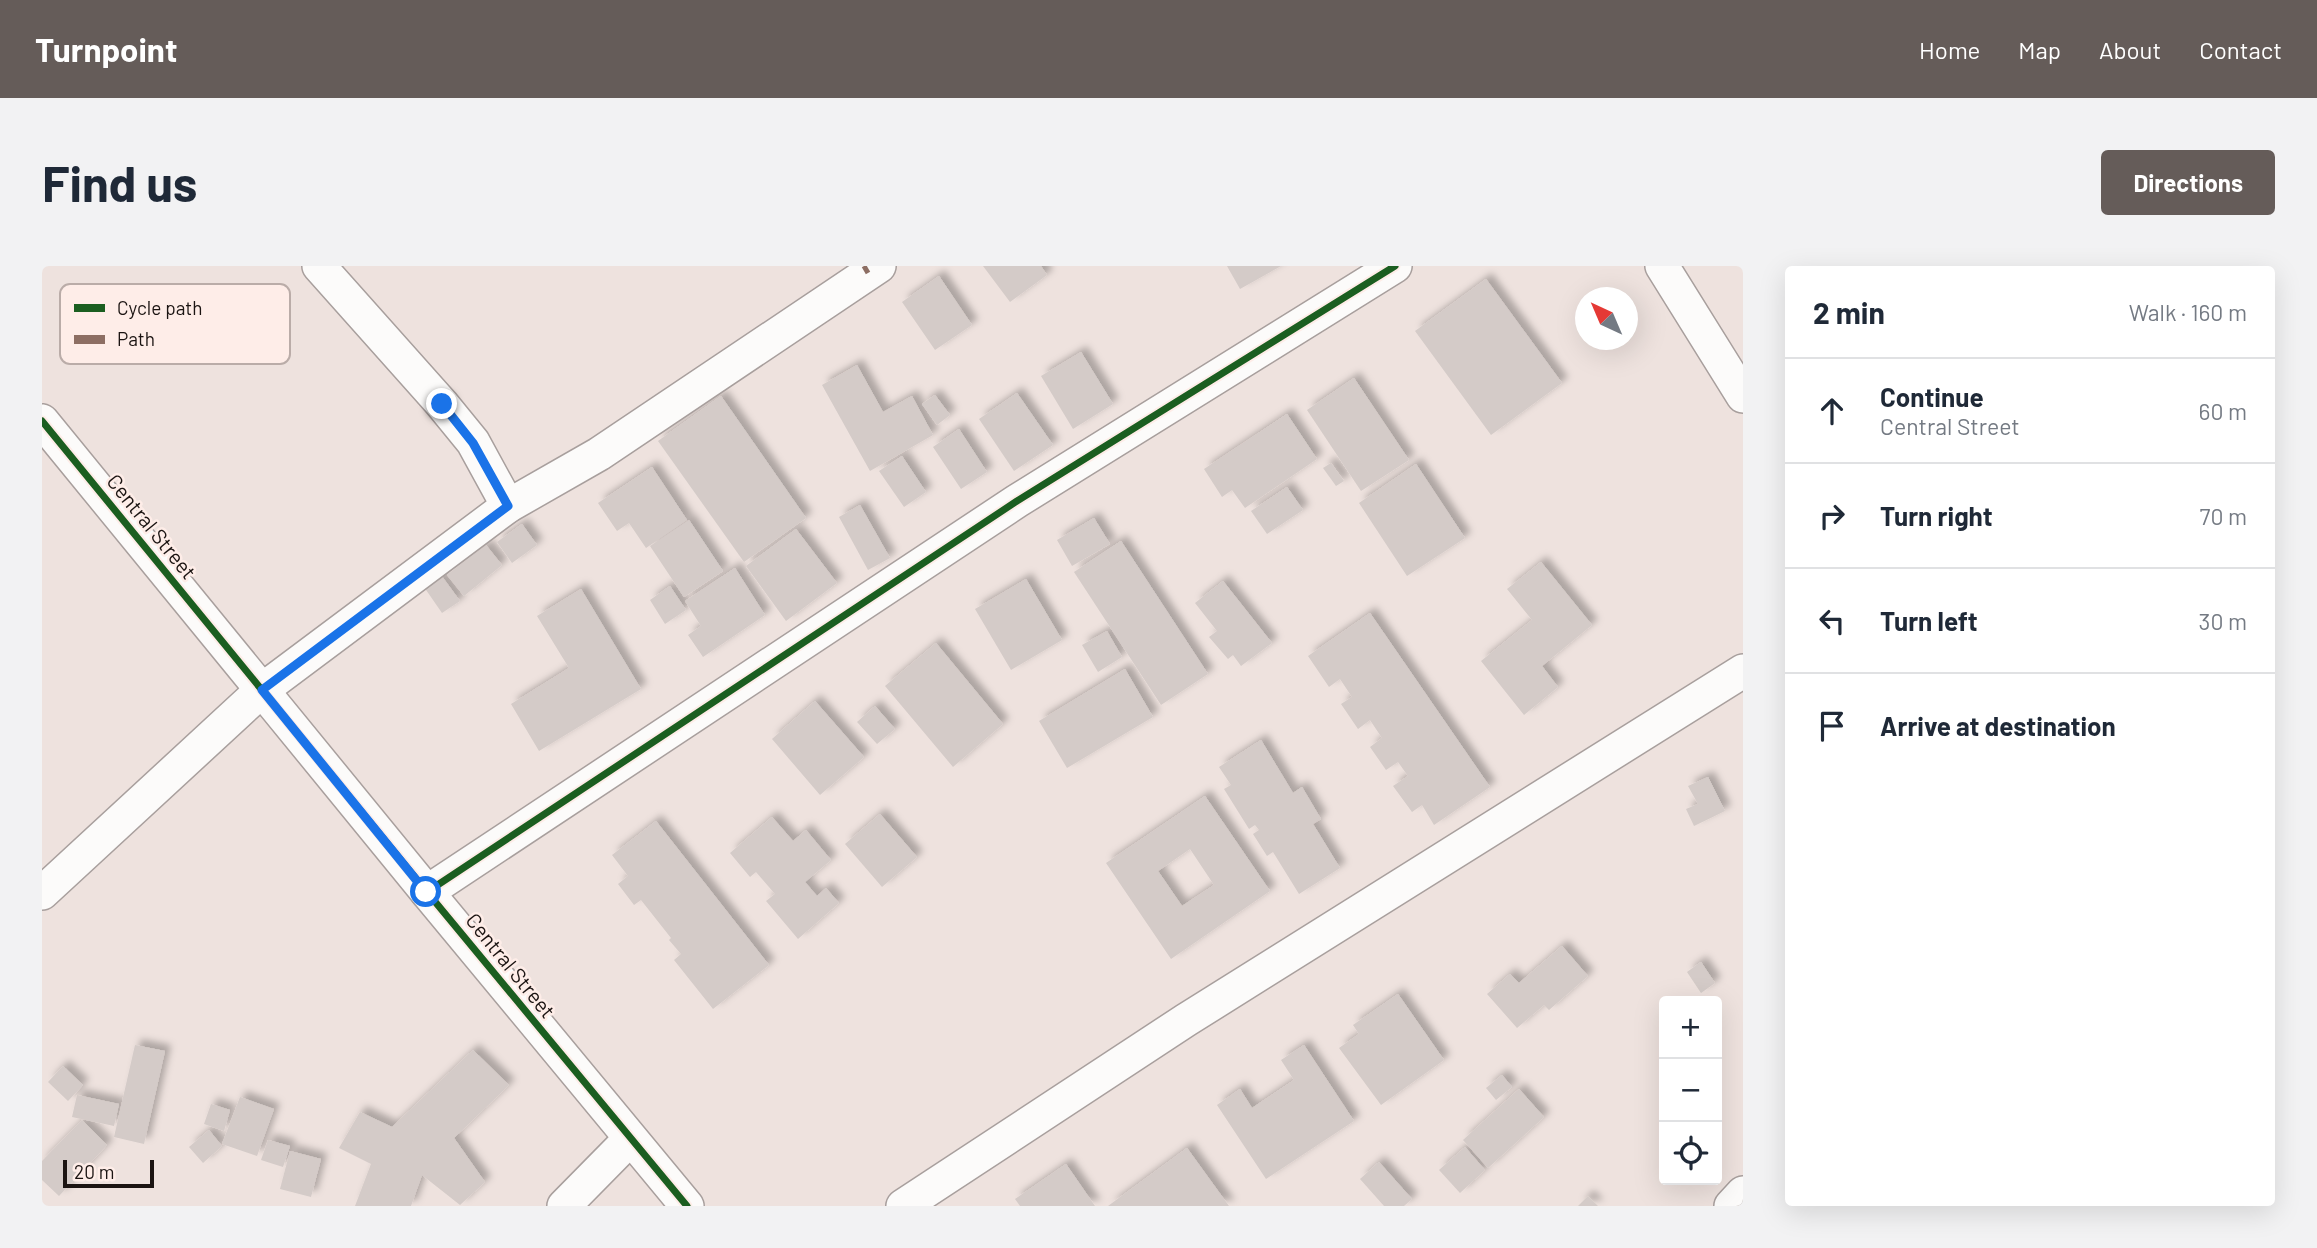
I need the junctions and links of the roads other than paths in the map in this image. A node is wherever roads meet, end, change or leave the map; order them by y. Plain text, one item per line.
1 (319, 266) edge
2 (878, 266) edge
3 (1395, 266) edge
4 (1662, 266) edge
5 (1743, 396) edge
6 (42, 421) edge
7 (508, 506) junction
8 (1743, 671) edge
9 (262, 690) junction
10 (426, 892) junction
11 (42, 893) edge
12 (630, 1139) junction
13 (1743, 1193) edge
14 (564, 1206) edge
15 (687, 1206) edge
16 (903, 1206) edge
17 (1731, 1206) edge

1 - 7 street
2 - 7 street
3 - 10 street
4 - 5 street
6 - 9 street, Central Street
7 - 9 street
8 - 16 street
9 - 10 street, Central Street
9 - 11 street
10 - 12 street, Central Street
12 - 14 street
12 - 15 street, Central Street
13 - 17 street

